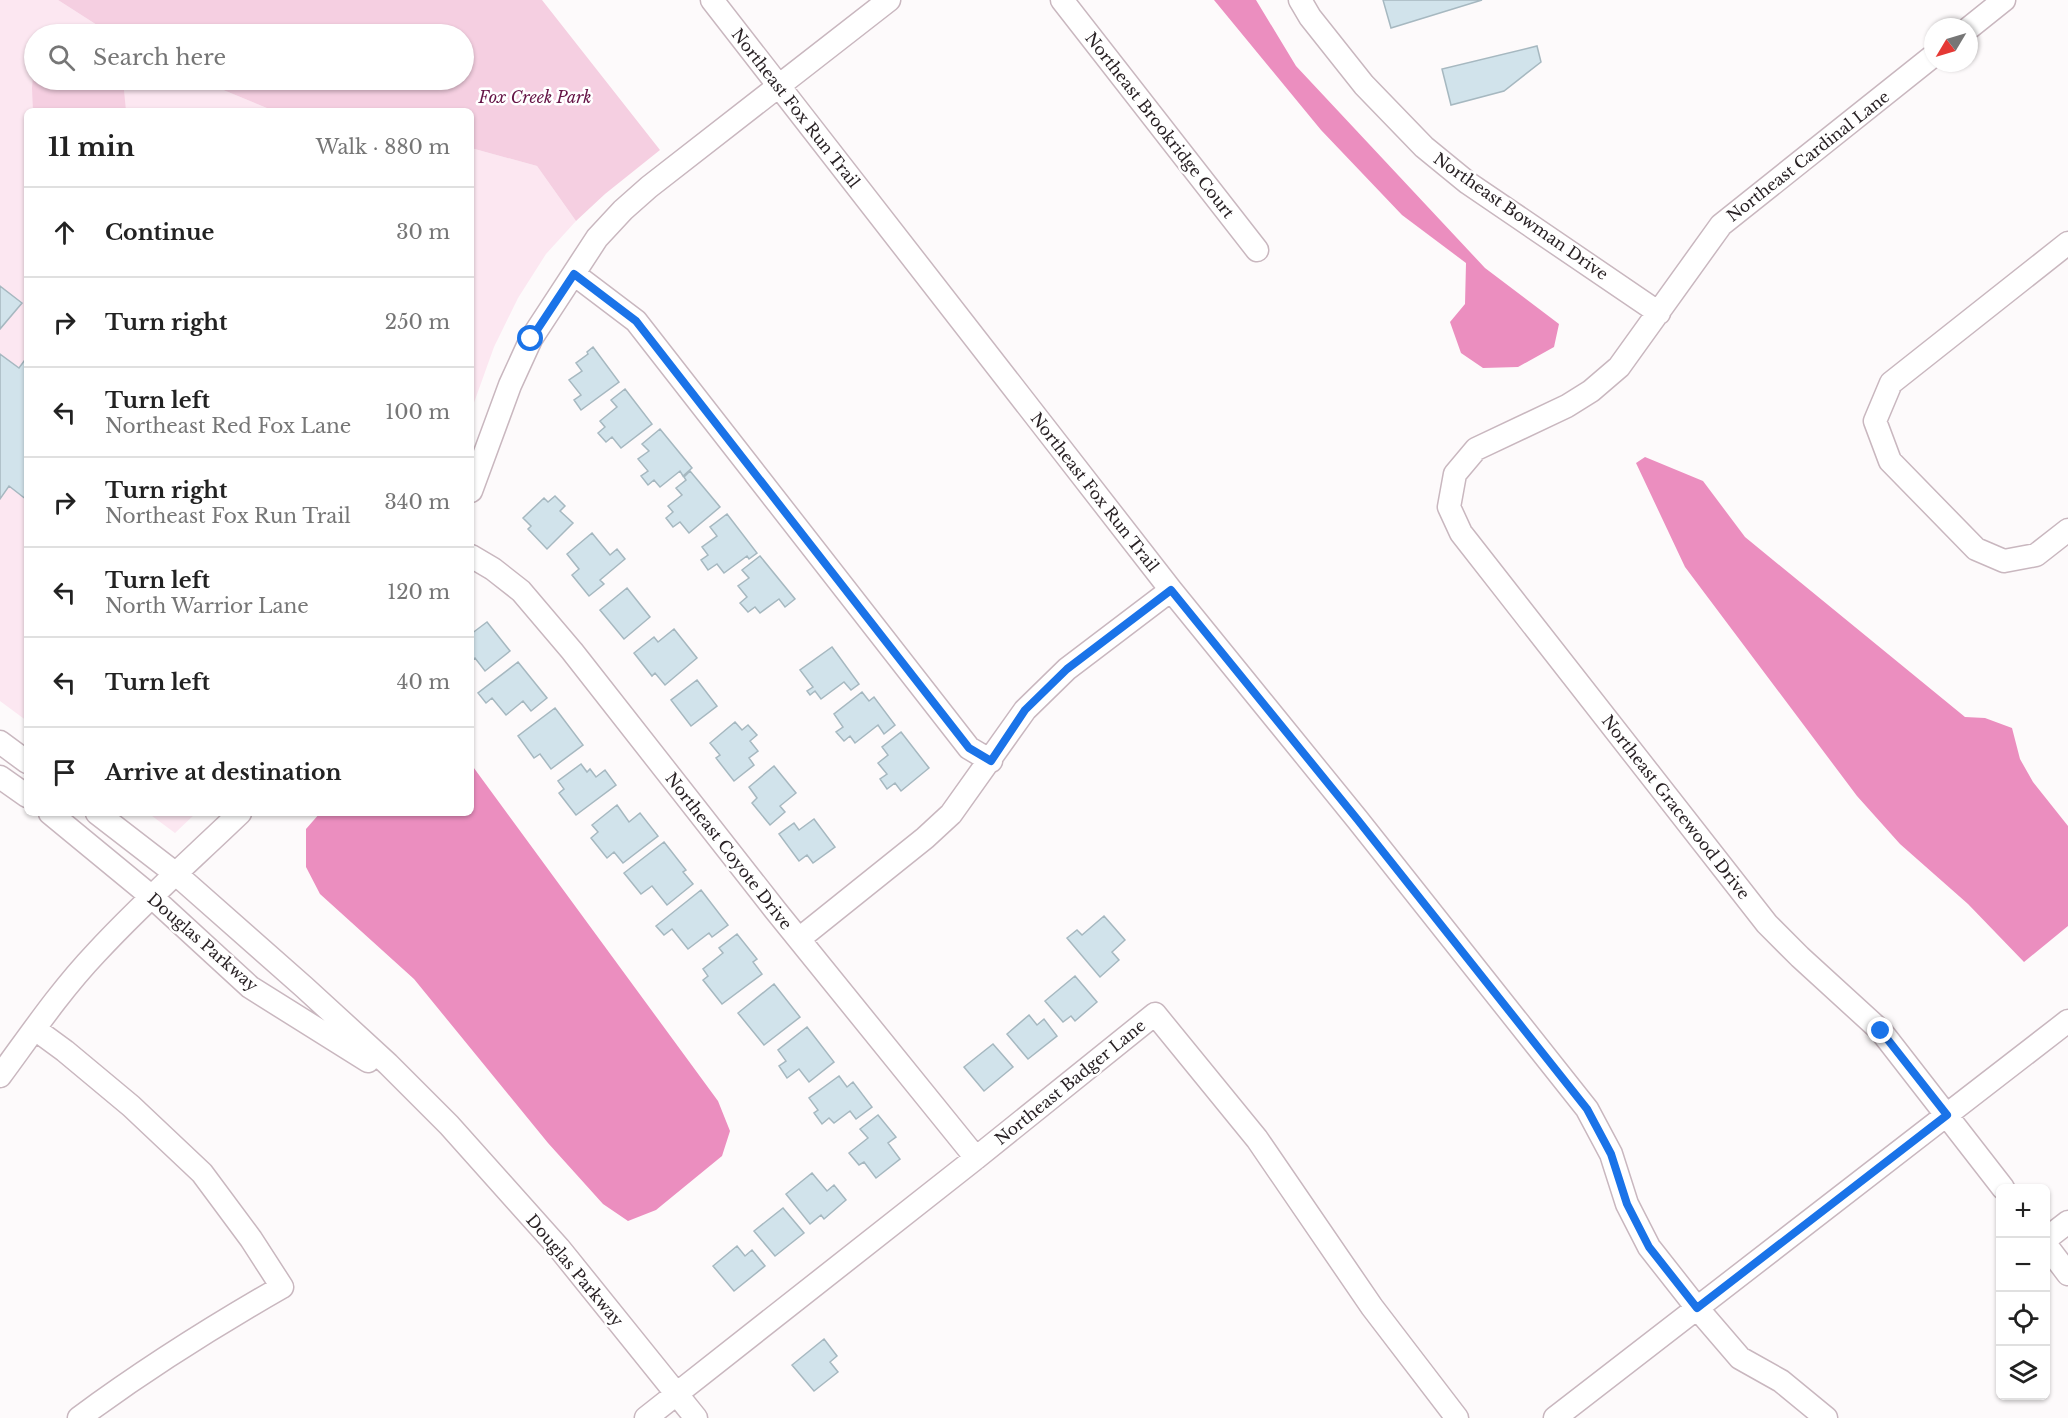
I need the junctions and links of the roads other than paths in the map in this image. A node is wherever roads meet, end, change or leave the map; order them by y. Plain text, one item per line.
1 (712, 0) edge
2 (889, 0) edge
3 (1062, 0) edge
4 (1300, 0) edge
5 (2004, 0) edge
6 (1978, 21) edge
7 (1924, 63) edge
8 (779, 86) junction
9 (2068, 243) edge
10 (1257, 250) dead end
11 (574, 274) junction
12 (1659, 313) junction
13 (1455, 474) joint
14 (474, 483) edge
15 (2068, 530) edge
16 (474, 558) edge
17 (1171, 590) junction
18 (0, 742) edge
19 (24, 760) edge
20 (991, 761) junction
21 (0, 777) edge
22 (24, 794) edge
23 (54, 816) edge
24 (101, 816) edge
25 (237, 816) edge
26 (176, 874) junction
27 (152, 897) junction
28 (799, 939) junction
29 (2068, 1021) edge
30 (35, 1029) junction
31 (0, 1076) edge
32 (423, 1100) junction
33 (1947, 1115) junction
34 (976, 1158) junction
35 (1999, 1184) edge
36 (2068, 1222) edge
37 (2047, 1238) edge
38 (2050, 1250) edge
39 (2068, 1274) edge
40 (1697, 1308) junction
41 (676, 1394) junction
42 (79, 1418) edge
43 (646, 1418) edge
44 (696, 1418) edge
45 (1456, 1418) edge
46 (1555, 1418) edge
47 (1826, 1418) edge

1 - 8 street, Northeast Fox Run Trail
2 - 8 street
3 - 10 street, Northeast Brookridge Court
4 - 12 street, Northeast Bowman Drive
5 - 6 street
7 - 12 street, Northeast Cardinal Lane
8 - 11 street
8 - 17 street, Northeast Fox Run Trail
9 - 15 street
11 - 14 street
11 - 20 street
12 - 13 street, Northeast Cardinal Lane
13 - 33 street, Northeast Gracewood Drive
16 - 28 street, Northeast Coyote Drive
17 - 20 street
17 - 40 street, Northeast Fox Run Trail
18 - 19 street
20 - 28 street
21 - 22 street
23 - 27 street, Douglas Parkway
24 - 26 street, Douglas Parkway
25 - 26 street
26 - 27 street
26 - 32 street, Douglas Parkway
27 - 30 street
27 - 32 street, Douglas Parkway
28 - 34 street, Northeast Coyote Drive
29 - 33 street
30 - 31 street
30 - 42 street
32 - 41 street, Douglas Parkway
33 - 35 street, Northeast Gracewood Drive
33 - 40 street
34 - 41 street, Northeast Badger Lane
34 - 45 street, Northeast Badger Lane
36 - 37 street
38 - 39 street
40 - 46 street
40 - 47 street, Northeast Fox Run Trail
41 - 43 street, Northeast Badger Lane
41 - 44 street, Douglas Parkway

